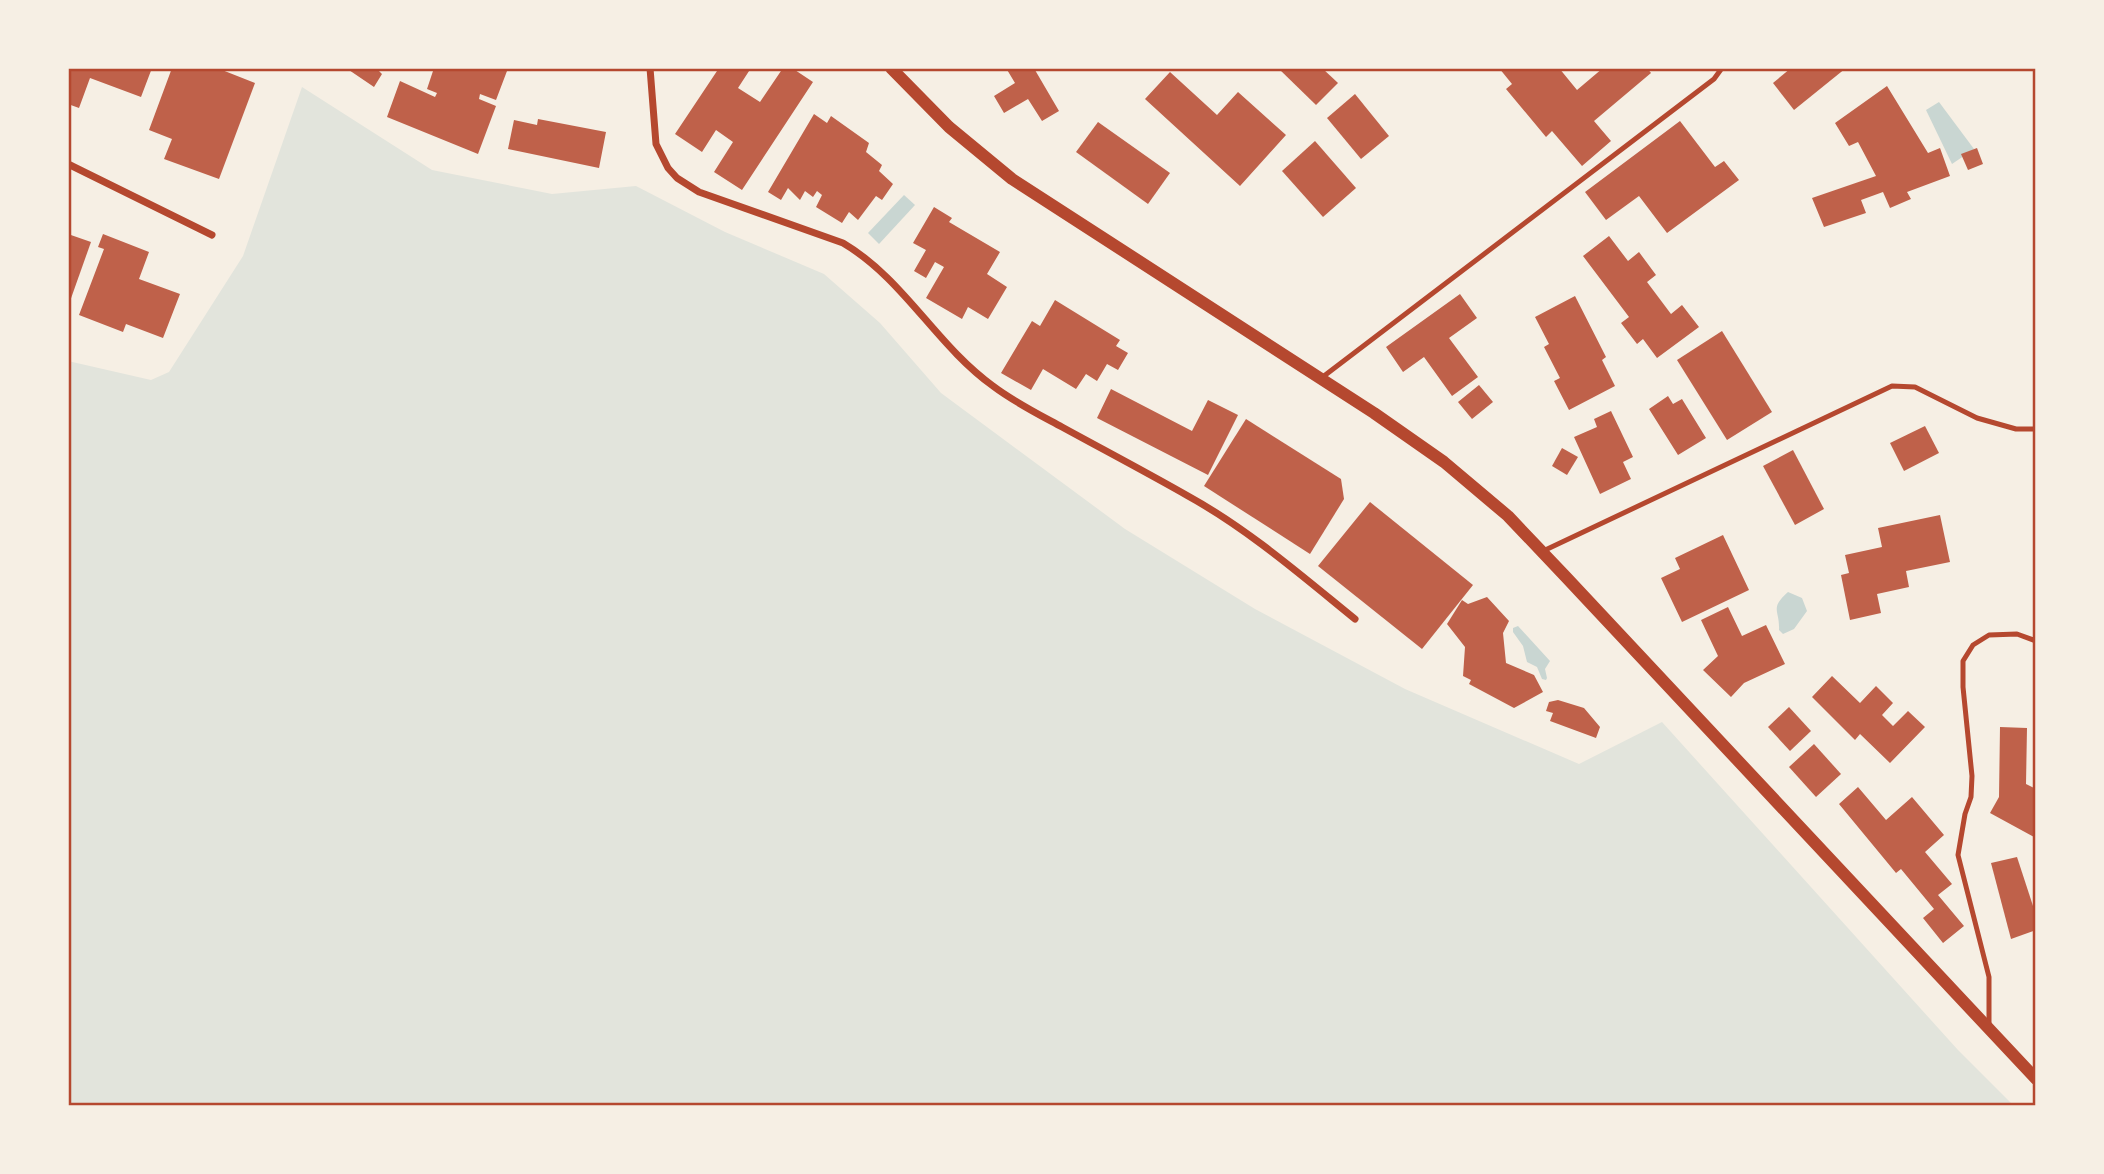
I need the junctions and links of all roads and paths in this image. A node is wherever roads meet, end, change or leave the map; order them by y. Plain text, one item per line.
1 (650, 68) edge
2 (891, 68) edge
3 (1722, 68) edge
4 (68, 164) edge
5 (212, 235) dead end
6 (1320, 379) junction
7 (2036, 429) edge
8 (1541, 552) junction
9 (1355, 619) dead end
10 (2036, 641) edge
11 (1989, 1030) junction
12 (2036, 1079) edge

1 - 9 street
2 - 6 street
3 - 6 lane
4 - 5 street
6 - 8 street
7 - 8 lane
8 - 11 street
10 - 11 lane
11 - 12 street

